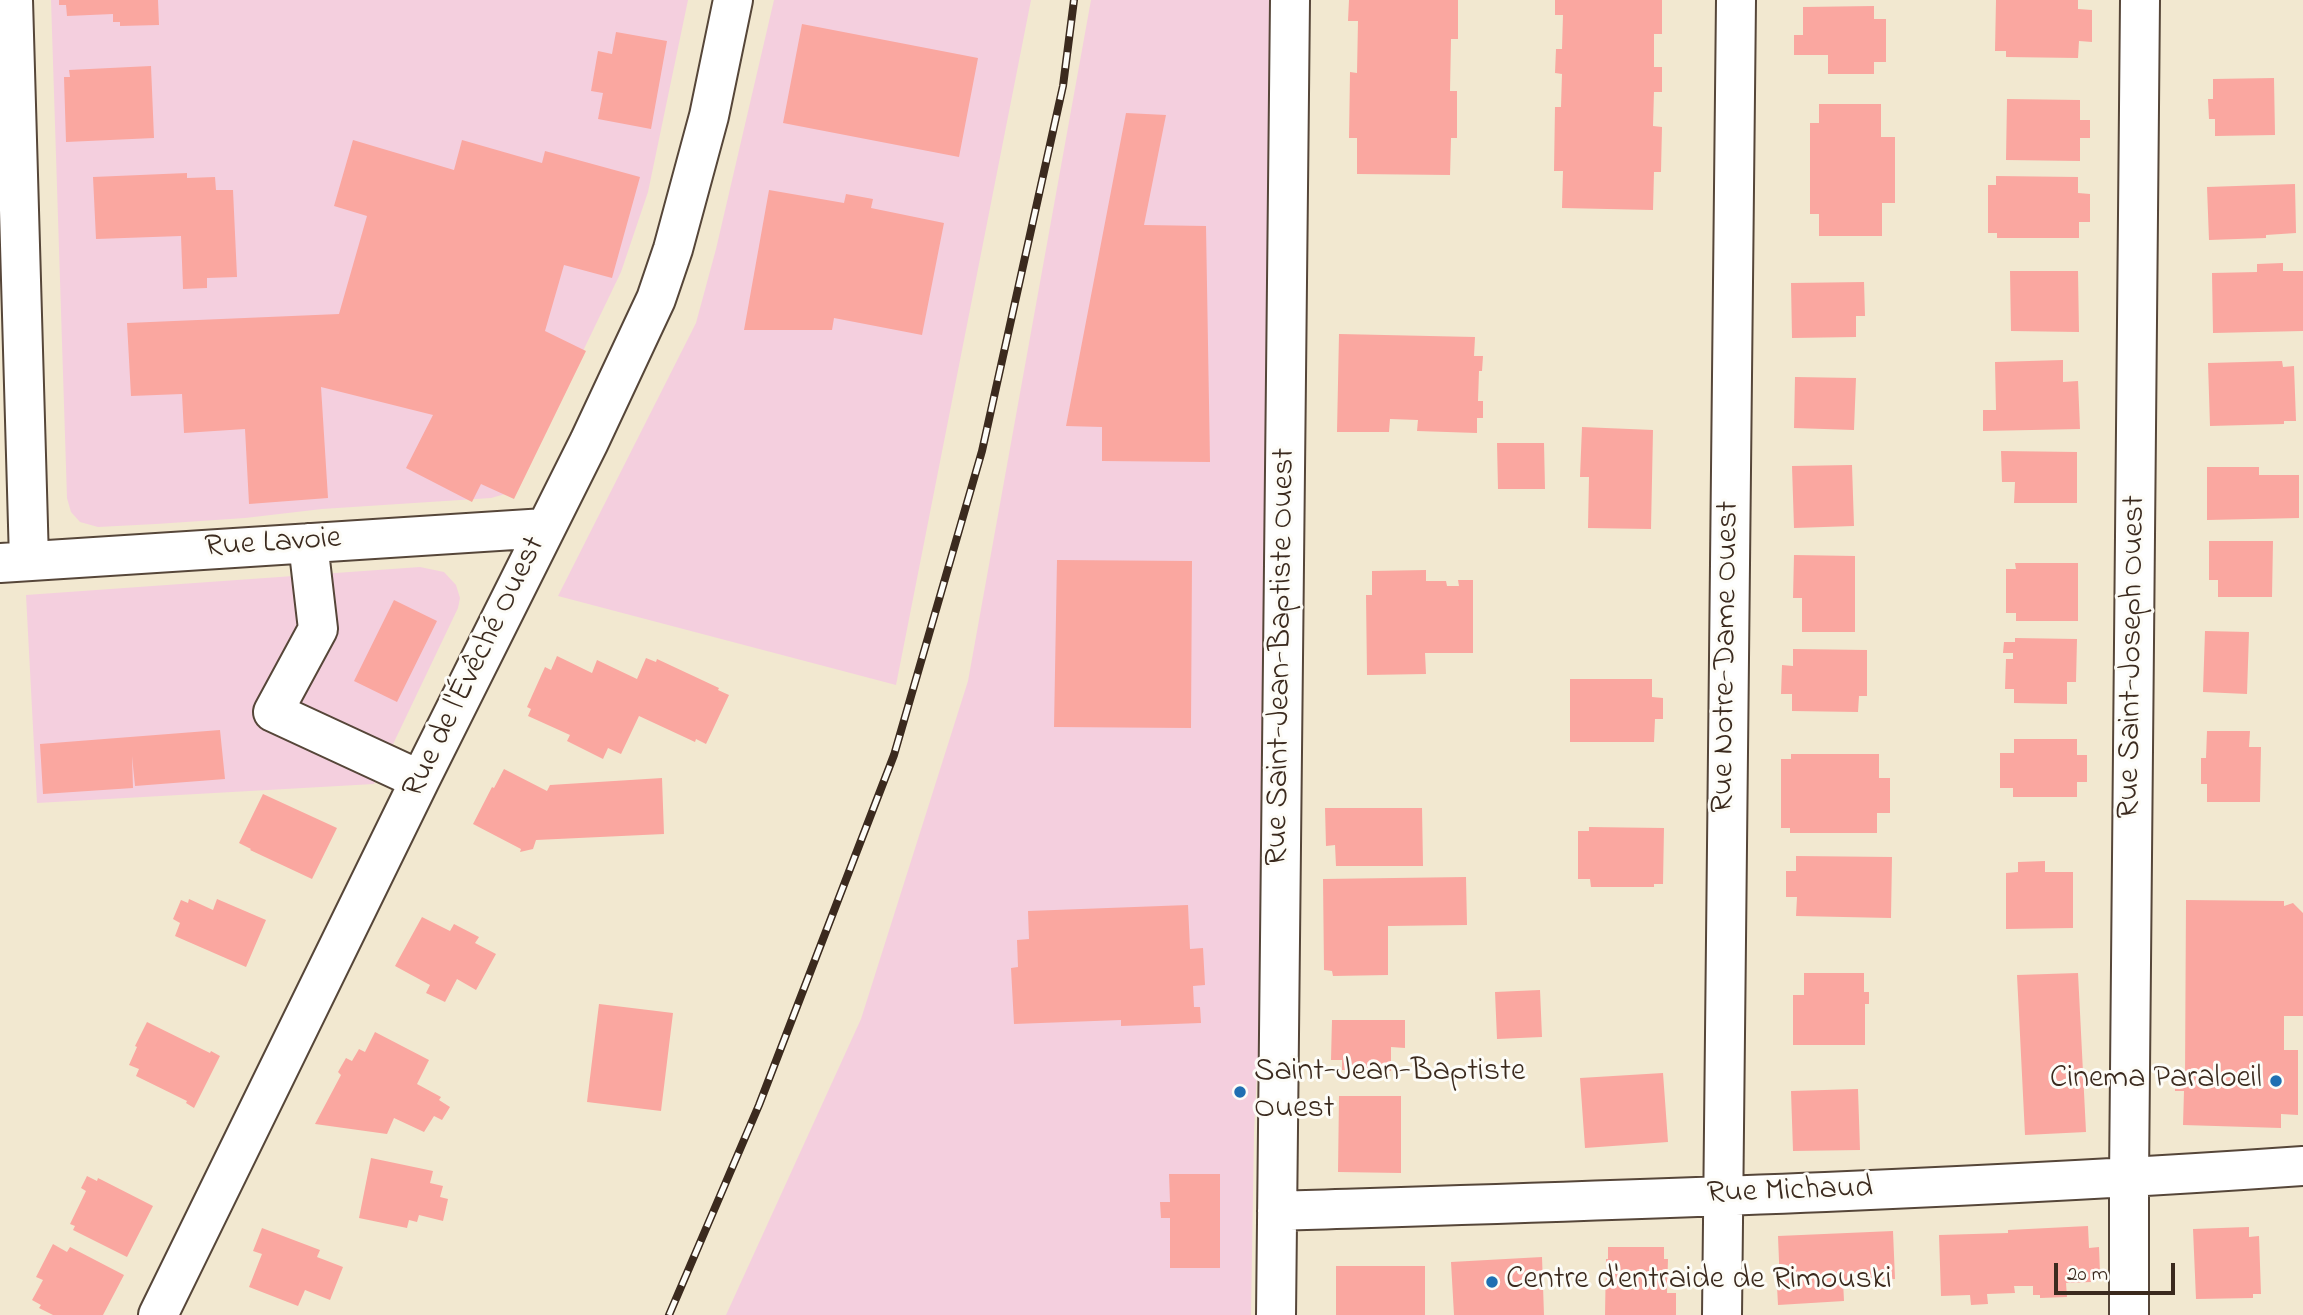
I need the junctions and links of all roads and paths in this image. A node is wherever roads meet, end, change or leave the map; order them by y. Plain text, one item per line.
1 (13, 0) edge
2 (733, 0) edge
3 (1290, 0) edge
4 (1736, 0) edge
5 (2140, 0) edge
6 (545, 528) junction
7 (308, 543) junction
8 (14, 562) edge
9 (420, 780) junction
10 (2303, 1166) edge
11 (2129, 1178) junction
12 (1722, 1196) junction
13 (1277, 1211) junction
14 (158, 1315) edge
15 (1276, 1315) edge
16 (1722, 1315) edge
17 (2129, 1315) edge

1 - 8 street
2 - 6 street, Rue de l'Évêché Ouest
3 - 13 street, Rue Saint-Jean-Baptiste Ouest
4 - 12 street, Rue Notre-Dame Ouest
5 - 11 street, Rue Saint-Joseph Ouest
6 - 7 street, Rue Lavoie
6 - 9 street, Rue de l'Évêché Ouest
7 - 8 street, Rue Lavoie
7 - 9 street
9 - 14 street, Rue de l'Évêché Ouest
10 - 11 street, Rue Michaud
11 - 12 street, Rue Michaud
11 - 17 street, Rue Saint-Joseph Ouest
12 - 13 street, Rue Michaud
12 - 16 street, Rue Notre-Dame Ouest
13 - 15 street, Rue Saint-Jean-Baptiste Ouest

